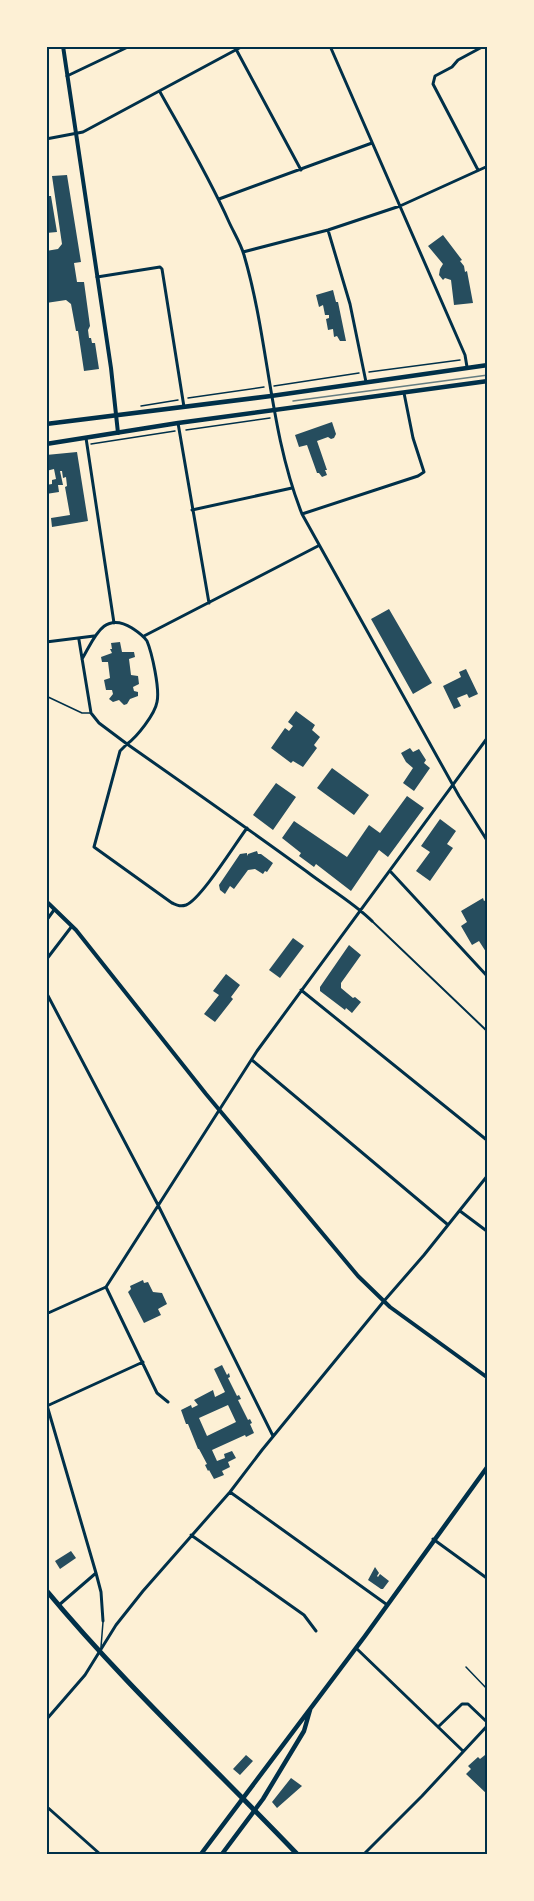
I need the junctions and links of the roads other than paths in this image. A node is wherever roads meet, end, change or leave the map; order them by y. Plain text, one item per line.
1 (63, 46) edge
2 (130, 46) edge
3 (243, 46) edge
4 (330, 46) edge
5 (484, 46) edge
6 (237, 51) junction
7 (67, 76) junction
8 (160, 92) junction
9 (76, 134) junction
10 (46, 140) edge
11 (372, 143) junction
12 (488, 166) edge
13 (301, 170) junction
14 (478, 170) junction
15 (219, 199) junction
16 (400, 206) junction
17 (328, 230) junction
18 (243, 252) junction
19 (97, 277) junction
20 (488, 365) edge
21 (467, 368) junction
22 (488, 381) edge
23 (366, 382) junction
24 (404, 392) junction
25 (271, 396) junction
26 (184, 406) junction
27 (274, 410) junction
28 (115, 415) junction
29 (178, 423) junction
30 (46, 424) edge
31 (118, 433) junction
32 (86, 441) junction
33 (46, 444) edge
34 (292, 488) junction
35 (192, 510) junction
36 (302, 514) junction
37 (318, 546) junction
38 (209, 603) junction
39 (114, 623) junction
40 (94, 636) junction
41 (144, 636) junction
42 (79, 640) junction
43 (46, 642) edge
44 (82, 659) junction
45 (46, 696) edge
46 (91, 713) junction
47 (488, 737) edge
48 (127, 744) junction
49 (453, 785) junction
50 (247, 828) junction
51 (488, 842) edge
52 (390, 871) junction
53 (46, 901) edge
54 (55, 908) junction
55 (361, 910) junction
56 (46, 921) edge
57 (372, 921) joint
58 (72, 926) junction
59 (46, 960) edge
60 (488, 977) edge
61 (301, 990) junction
62 (46, 992) edge
63 (488, 1032) edge
64 (252, 1060) junction
65 (219, 1110) junction
66 (488, 1141) edge
67 (488, 1175) edge
68 (158, 1205) junction
69 (459, 1211) junction
70 (447, 1224) junction
71 (488, 1232) edge
72 (106, 1287) junction
73 (384, 1301) junction
74 (46, 1314) edge
75 (143, 1362) junction
76 (488, 1378) edge
77 (168, 1402) dead end
78 (47, 1404) edge
79 (273, 1436) junction
80 (488, 1466) edge
81 (230, 1492) junction
82 (191, 1535) junction
83 (433, 1539) junction
84 (96, 1573) junction
85 (488, 1579) edge
86 (46, 1590) edge
87 (386, 1604) junction
88 (59, 1605) junction
89 (103, 1621) joint
90 (316, 1631) dead end
91 (355, 1647) junction
92 (100, 1652) junction
93 (465, 1667) dead end
94 (488, 1690) edge
95 (311, 1708) junction
96 (46, 1720) edge
97 (488, 1724) edge
98 (438, 1727) junction
99 (463, 1751) junction
100 (242, 1799) junction
101 (46, 1806) edge
102 (254, 1810) junction
103 (100, 1854) edge
104 (201, 1854) edge
105 (222, 1854) edge
106 (297, 1854) edge
107 (364, 1854) edge

1 - 7 street
2 - 7 street
3 - 6 street
4 - 11 street
5 - 14 street
6 - 8 street
6 - 13 street
7 - 9 street
8 - 9 street
8 - 15 street
9 - 10 street
9 - 19 street
11 - 13 street
11 - 16 street
12 - 14 street
13 - 15 street
14 - 16 street
15 - 18 street
16 - 17 street
16 - 21 street
17 - 18 street
17 - 23 street
18 - 25 street
19 - 26 street
19 - 28 street
20 - 21 main road
21 - 23 main road
22 - 24 main road
23 - 25 main road
24 - 27 main road
24 - 36 street
25 - 26 main road
25 - 27 street
26 - 28 main road
27 - 29 main road
27 - 34 street
28 - 30 main road
28 - 31 street
29 - 31 main road
29 - 35 street
31 - 32 main road
32 - 33 main road
32 - 39 street
34 - 35 street
34 - 36 street
35 - 38 street
36 - 37 street
37 - 38 street
37 - 49 street
38 - 41 street
39 - 40 street
39 - 41 street
40 - 42 street
40 - 44 street
41 - 48 street
42 - 43 street
42 - 44 street
44 - 46 street
45 - 46 lane
46 - 48 street
47 - 49 street
48 - 50 street
48 - 50 street
49 - 51 street
49 - 52 street
50 - 55 street
52 - 55 street
52 - 60 street
53 - 54 street
54 - 56 street
54 - 58 street
55 - 57 street
55 - 61 street
57 - 63 street
58 - 59 street
58 - 65 street
61 - 64 street
61 - 66 street
62 - 68 street
64 - 65 street
64 - 70 street
65 - 68 street
65 - 73 street
67 - 69 street
68 - 72 street
68 - 79 street
69 - 70 street
69 - 71 street
70 - 73 street
72 - 74 street
72 - 75 street
73 - 76 street
73 - 79 street
75 - 77 street
75 - 78 street
78 - 84 street
79 - 81 street
80 - 83 main road
81 - 82 street
81 - 87 street
82 - 90 street
82 - 92 street
83 - 85 street
83 - 87 main road
84 - 88 street
84 - 89 street
86 - 88 main road
87 - 91 main road
88 - 92 main road
89 - 92 lane
91 - 95 main road
91 - 98 street
92 - 96 street
92 - 100 main road
93 - 94 lane
95 - 100 main road
95 - 102 main road
97 - 98 street
97 - 99 street
98 - 99 street
99 - 107 street
100 - 102 main road
100 - 104 main road
101 - 103 street
102 - 105 main road
102 - 106 main road

